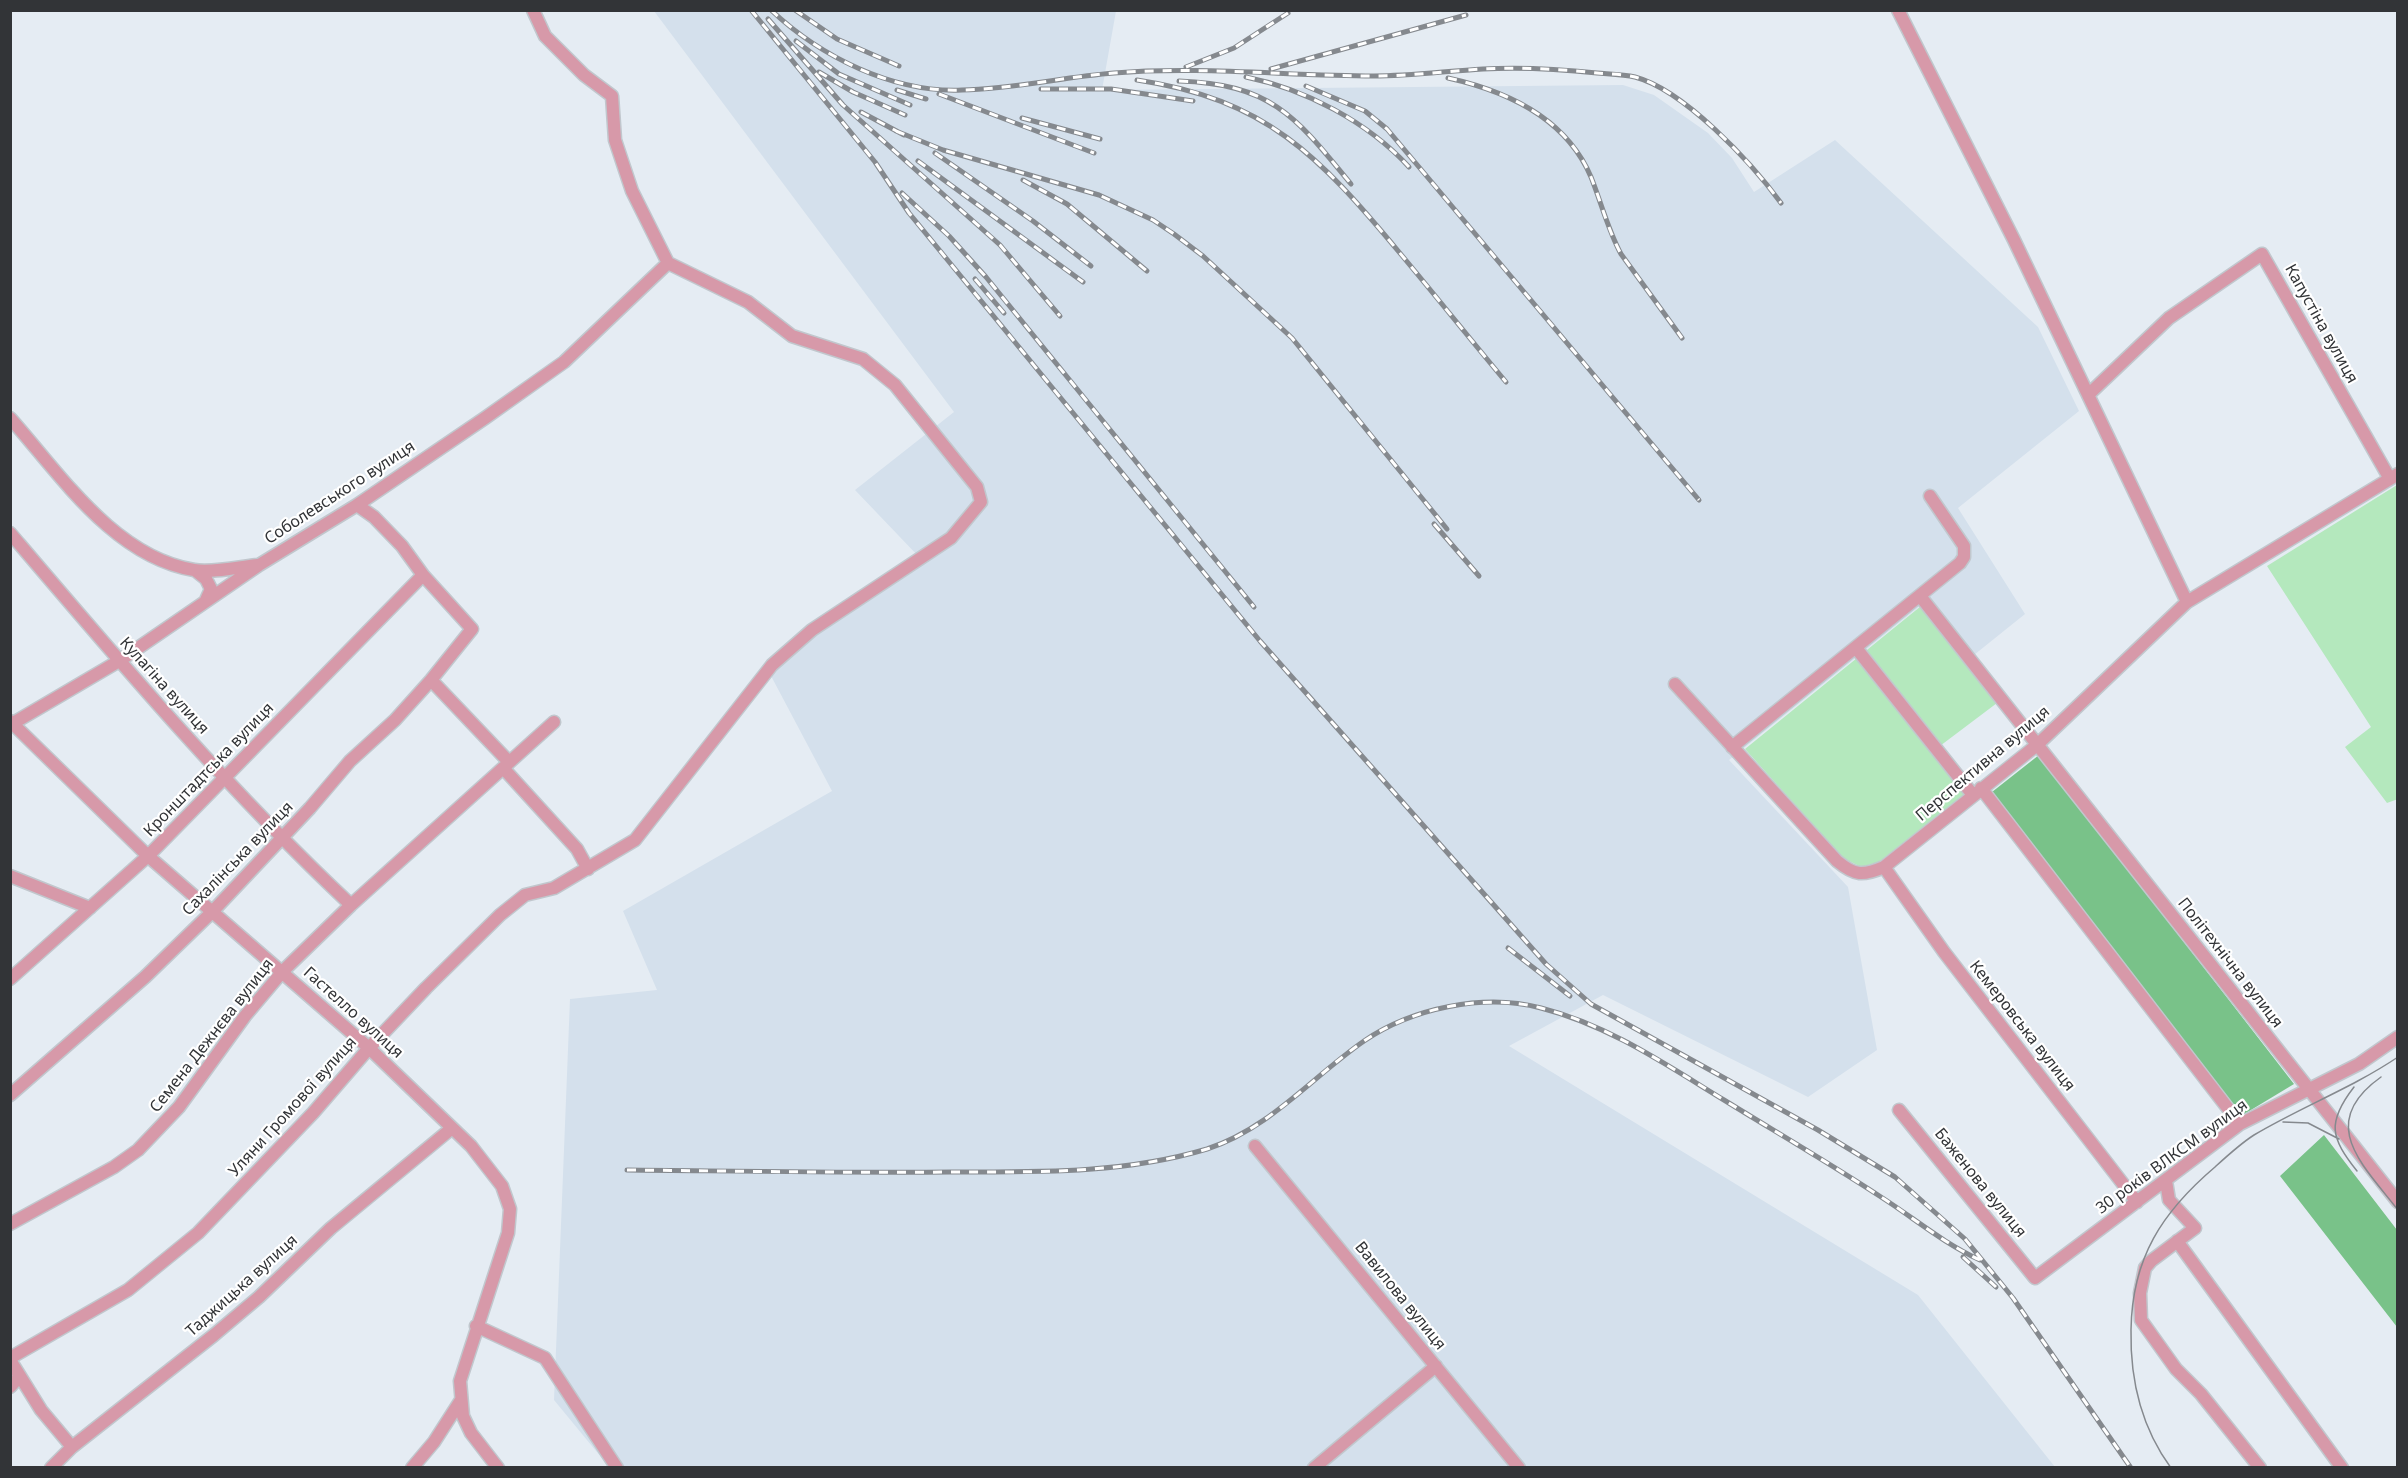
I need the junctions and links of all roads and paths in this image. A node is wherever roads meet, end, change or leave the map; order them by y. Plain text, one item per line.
1 (533, 10) edge
2 (1898, 10) edge
3 (668, 263) junction
4 (2088, 395) junction
5 (10, 418) edge
6 (2394, 477) edge
7 (1930, 496) dead end
8 (357, 505) junction
9 (10, 533) edge
10 (259, 565) junction
11 (196, 571) junction
12 (423, 575) junction
13 (1920, 596) junction
14 (207, 600) junction
15 (2187, 602) junction
16 (1856, 648) junction
17 (119, 661) junction
18 (431, 680) junction
19 (1675, 684) dead end
20 (554, 722) dead end
21 (11, 723) edge
22 (2037, 745) junction
23 (1732, 747) junction
24 (507, 765) junction
25 (225, 776) junction
26 (1977, 792) junction
27 (280, 838) junction
28 (148, 856) junction
29 (1884, 867) junction
30 (588, 869) junction
31 (10, 876) edge
32 (351, 905) junction
33 (90, 908) junction
34 (213, 911) junction
35 (283, 971) junction
36 (10, 979) edge
37 (2397, 1037) edge
38 (369, 1048) junction
39 (2307, 1088) junction
40 (10, 1095) edge
41 (1899, 1110) dead end
42 (2240, 1124) junction
43 (452, 1128) junction
44 (1255, 1146) dead end
45 (2166, 1181) junction
46 (2137, 1202) junction
47 (2397, 1202) edge
48 (10, 1224) edge
49 (2177, 1241) junction
50 (2035, 1278) joint
51 (476, 1326) junction
52 (10, 1359) edge
53 (1436, 1366) junction
54 (20, 1376) junction
55 (10, 1386) edge
56 (461, 1400) junction
57 (72, 1447) junction
58 (51, 1467) edge
59 (412, 1467) edge
60 (498, 1467) edge
61 (617, 1467) edge
62 (1314, 1467) edge
63 (1519, 1467) edge
64 (2260, 1467) edge
65 (2342, 1467) edge

1 - 3 street
2 - 4 street
3 - 8 street, Соболевського вулиця
3 - 30 street, Уляни Громової вулиця
4 - 6 street, Капустіна вулиця
4 - 15 street
5 - 11 street
6 - 15 street, Перспективна вулиця
7 - 13 street
8 - 10 street, Соболевського вулиця
8 - 12 street
9 - 17 street, Кулагіна вулиця
10 - 11 street
10 - 14 street, Соболевського вулиця
11 - 14 street
12 - 18 street, Сахалінська вулиця
12 - 25 street, Кронштадтська вулиця
13 - 16 street
13 - 22 street, Політехнічна вулиця
14 - 17 street, Соболевського вулиця
15 - 22 street, Перспективна вулиця
16 - 23 street
16 - 26 street
17 - 21 street, Соболевського вулиця
17 - 25 street, Кулагіна вулиця
18 - 24 street
18 - 27 street, Сахалінська вулиця
19 - 23 street, Перспективна вулиця
20 - 24 street, Семена Дежнєва вулиця
21 - 28 street, Гастелло вулиця
22 - 26 street, Перспективна вулиця
22 - 39 street, Політехнічна вулиця
23 - 29 street, Перспективна вулиця
24 - 30 street
24 - 32 street, Семена Дежнєва вулиця
25 - 27 street, Кулагіна вулиця
25 - 28 street, Кронштадтська вулиця
26 - 29 street, Перспективна вулиця
26 - 42 street
27 - 32 street, Кулагіна вулиця
27 - 34 street, Сахалінська вулиця
28 - 33 street, Кронштадтська вулиця
28 - 34 street, Гастелло вулиця
29 - 46 street, Кемеровська вулиця
30 - 38 street, Уляни Громової вулиця
31 - 33 street
32 - 35 street, Семена Дежнєва вулиця
33 - 36 street, Кронштадтська вулиця
34 - 35 street, Гастелло вулиця
34 - 40 street, Сахалінська вулиця
35 - 38 street, Гастелло вулиця
35 - 48 street, Семена Дежнєва вулиця
37 - 39 street, 30 років ВЛКСМ вулиця
38 - 43 street, Гастелло вулиця
38 - 52 street, Уляни Громової вулиця
39 - 42 street, 30 років ВЛКСМ вулиця
39 - 47 street, Політехнічна вулиця
41 - 50 street, Баженова вулиця
42 - 45 street, 30 років ВЛКСМ вулиця
43 - 51 street, Гастелло вулиця
43 - 57 street, Таджицька вулиця
44 - 53 street, Вавилова вулиця
45 - 46 street, 30 років ВЛКСМ вулиця
45 - 49 street
46 - 50 street, 30 років ВЛКСМ вулиця
49 - 64 street
49 - 65 street
51 - 56 street, Гастелло вулиця
51 - 61 street
52 - 54 street
53 - 62 street
53 - 63 street, Вавилова вулиця
54 - 55 street
54 - 57 street
56 - 59 street
56 - 60 street
57 - 58 street, Таджицька вулиця

